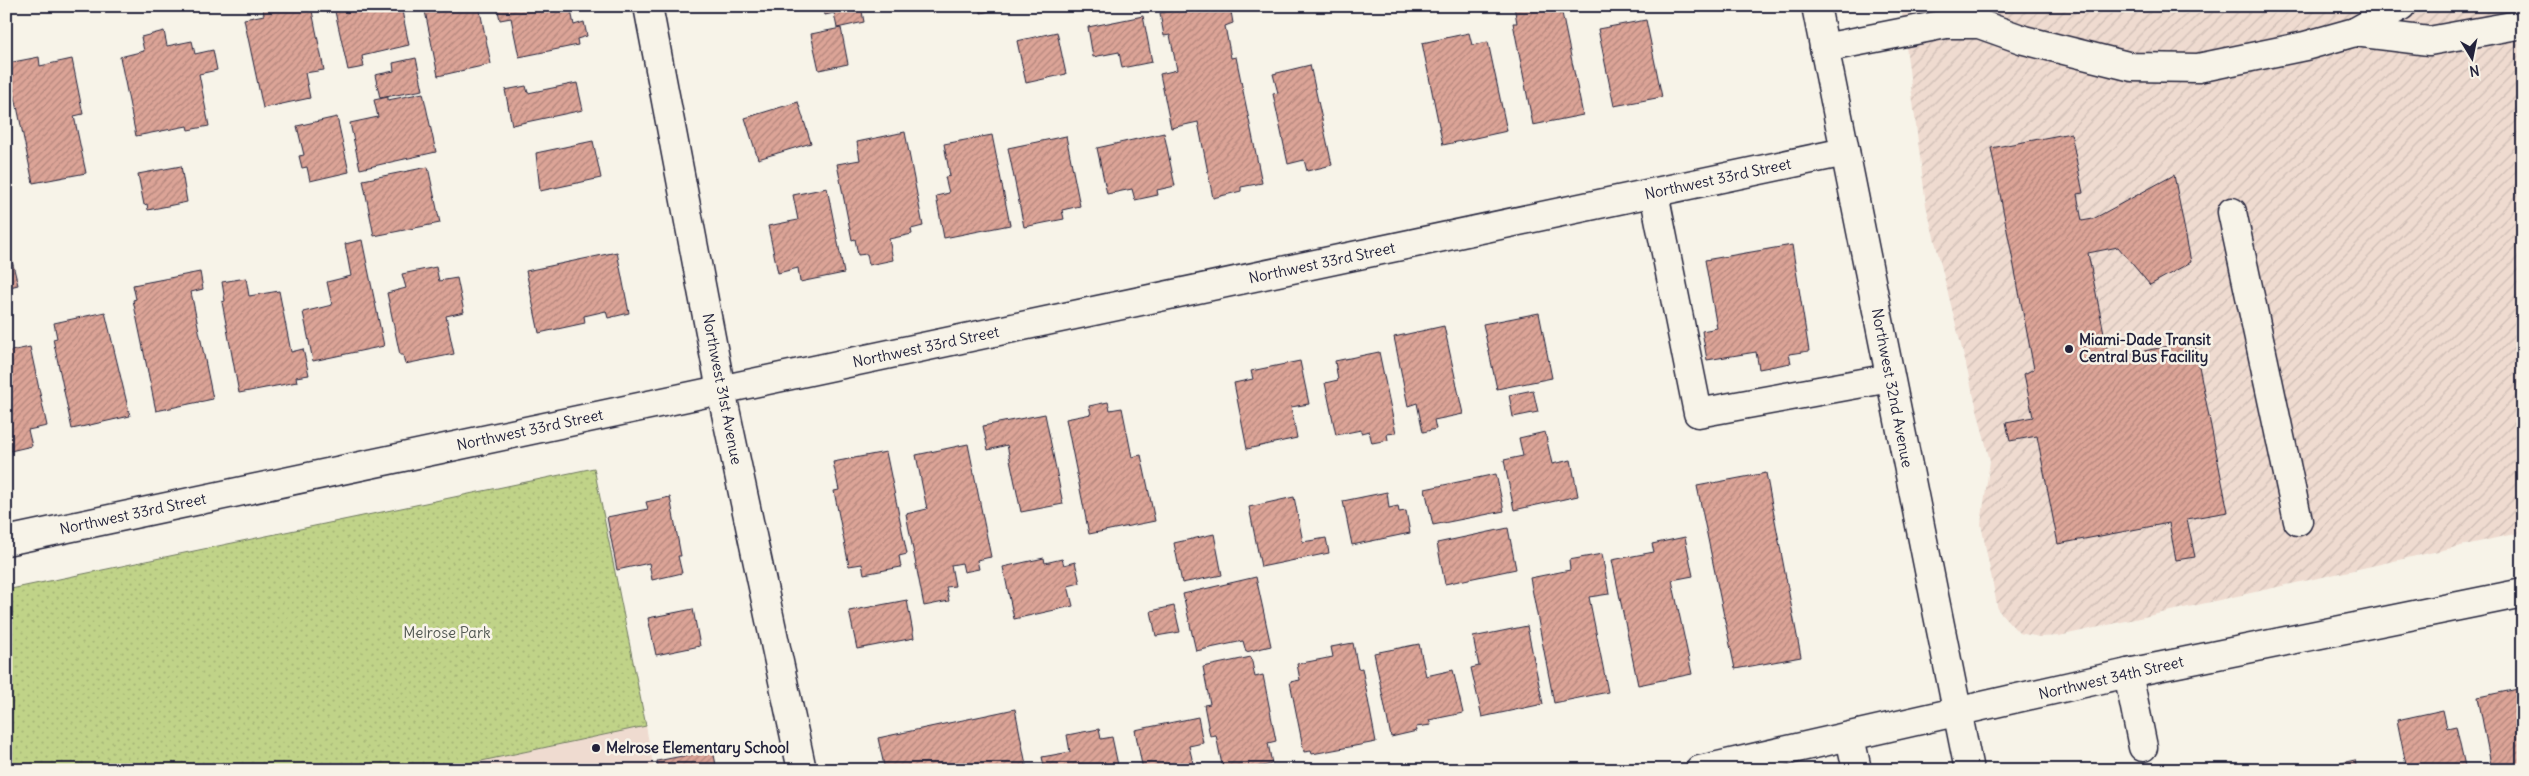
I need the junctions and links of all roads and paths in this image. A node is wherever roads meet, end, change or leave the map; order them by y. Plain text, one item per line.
1 (648, 6) edge
2 (1816, 6) edge
3 (2402, 6) edge
4 (2523, 24) edge
5 (2355, 32) junction
6 (1824, 48) junction
7 (1845, 152) junction
8 (1654, 193) junction
9 (2232, 212) dead end
10 (1890, 378) junction
11 (722, 390) junction
12 (2298, 521) dead end
13 (6, 541) edge
14 (2523, 593) edge
15 (2128, 673) junction
16 (1957, 713) junction
17 (1850, 738) junction
18 (2143, 747) dead end
19 (802, 770) edge
20 (1700, 770) edge
21 (1857, 770) edge
22 (1969, 770) edge

1 - 11 street, Northwest 31st Avenue
2 - 6 street, Northwest 32nd Avenue
3 - 5 street
4 - 5 street
5 - 6 street
6 - 7 street, Northwest 32nd Avenue
7 - 8 street, Northwest 33rd Street
7 - 10 street, Northwest 32nd Avenue
8 - 10 street
8 - 11 street, Northwest 33rd Street
9 - 12 street
10 - 16 street, Northwest 32nd Avenue
11 - 13 street, Northwest 33rd Street
11 - 19 street, Northwest 31st Avenue
14 - 15 street, Northwest 34th Street
15 - 16 street, Northwest 34th Street
15 - 18 street
16 - 17 street, Northwest 34th Street
16 - 22 street, Northwest 32nd Avenue
17 - 20 street, Northwest 34th Street
17 - 21 street

